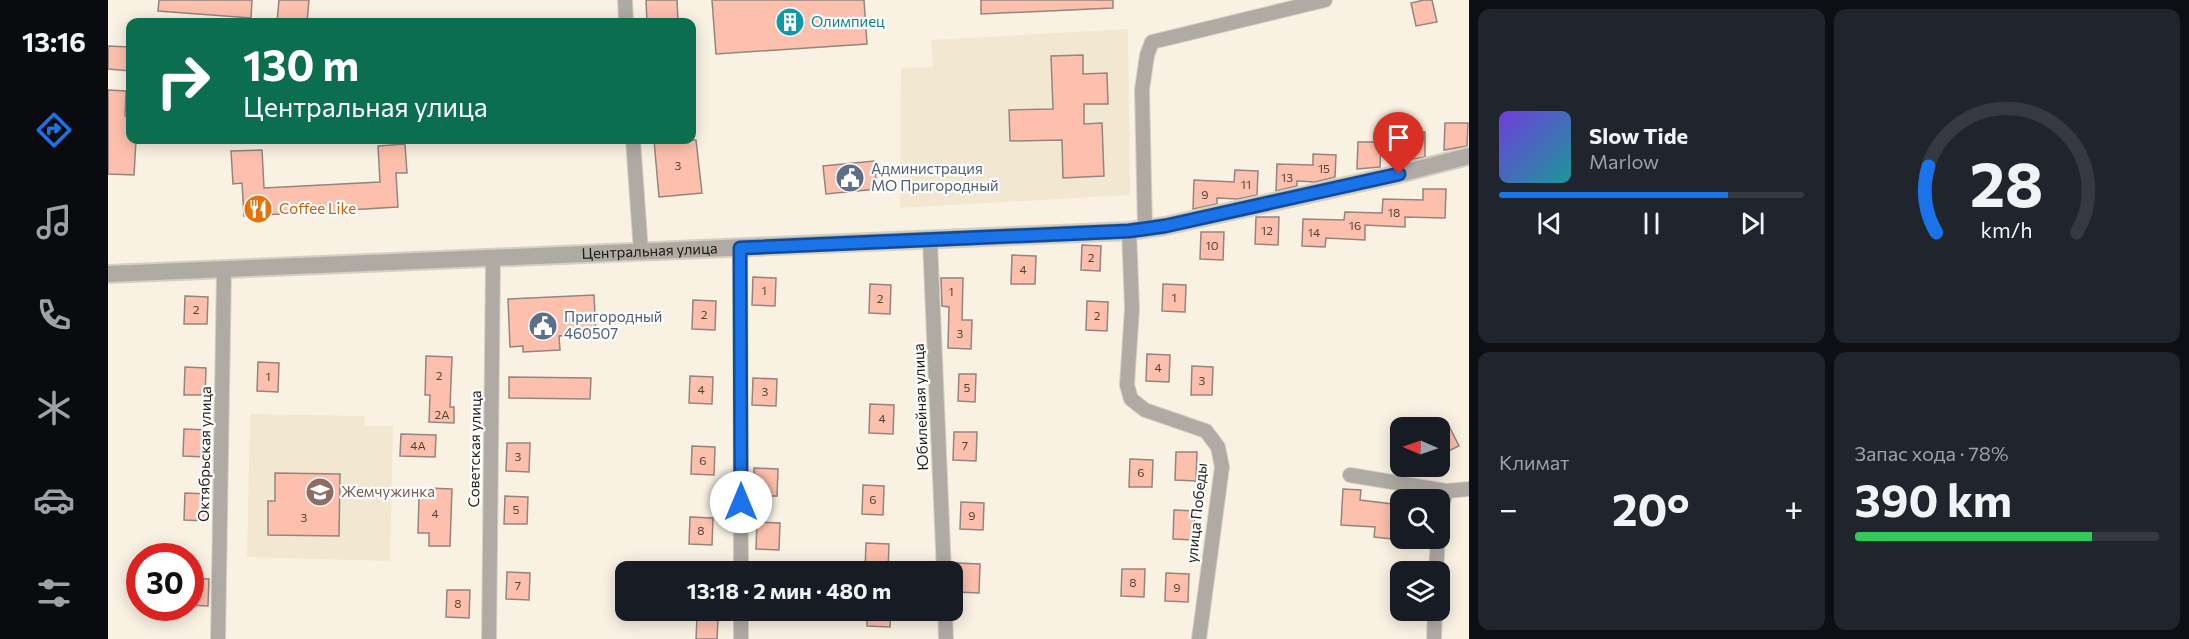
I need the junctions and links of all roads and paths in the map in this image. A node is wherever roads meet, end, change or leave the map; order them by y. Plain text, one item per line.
1 (625, 0) edge
2 (1325, 0) edge
3 (626, 18) edge
4 (633, 144) edge
5 (1469, 156) edge
6 (1137, 230) junction
7 (930, 241) junction
8 (740, 248) junction
9 (641, 252) junction
10 (493, 259) junction
11 (224, 270) junction
12 (108, 274) edge
13 (1350, 475) dead end
14 (1434, 489) edge
15 (1469, 489) edge
16 (1450, 491) edge
17 (741, 561) edge
18 (944, 561) edge
19 (741, 621) edge
20 (945, 621) edge
21 (1435, 621) edge
22 (218, 639) edge
23 (489, 639) edge
24 (741, 639) edge
25 (946, 639) edge
26 (1199, 639) edge
27 (1434, 639) edge

1 - 3 street
2 - 6 street
4 - 9 street
5 - 6 street, Центральная улица
6 - 7 street, Центральная улица
6 - 26 street, улица Победы
7 - 8 street, Центральная улица
7 - 18 street, Юбилейная улица
8 - 9 street, Центральная улица
8 - 17 street
9 - 10 street, Центральная улица
10 - 11 street, Центральная улица
10 - 23 street, Советская улица
11 - 12 street, Центральная улица
11 - 22 street, Октябрьская улица
13 - 14 street
15 - 16 street
19 - 24 street
20 - 25 street
21 - 27 street

